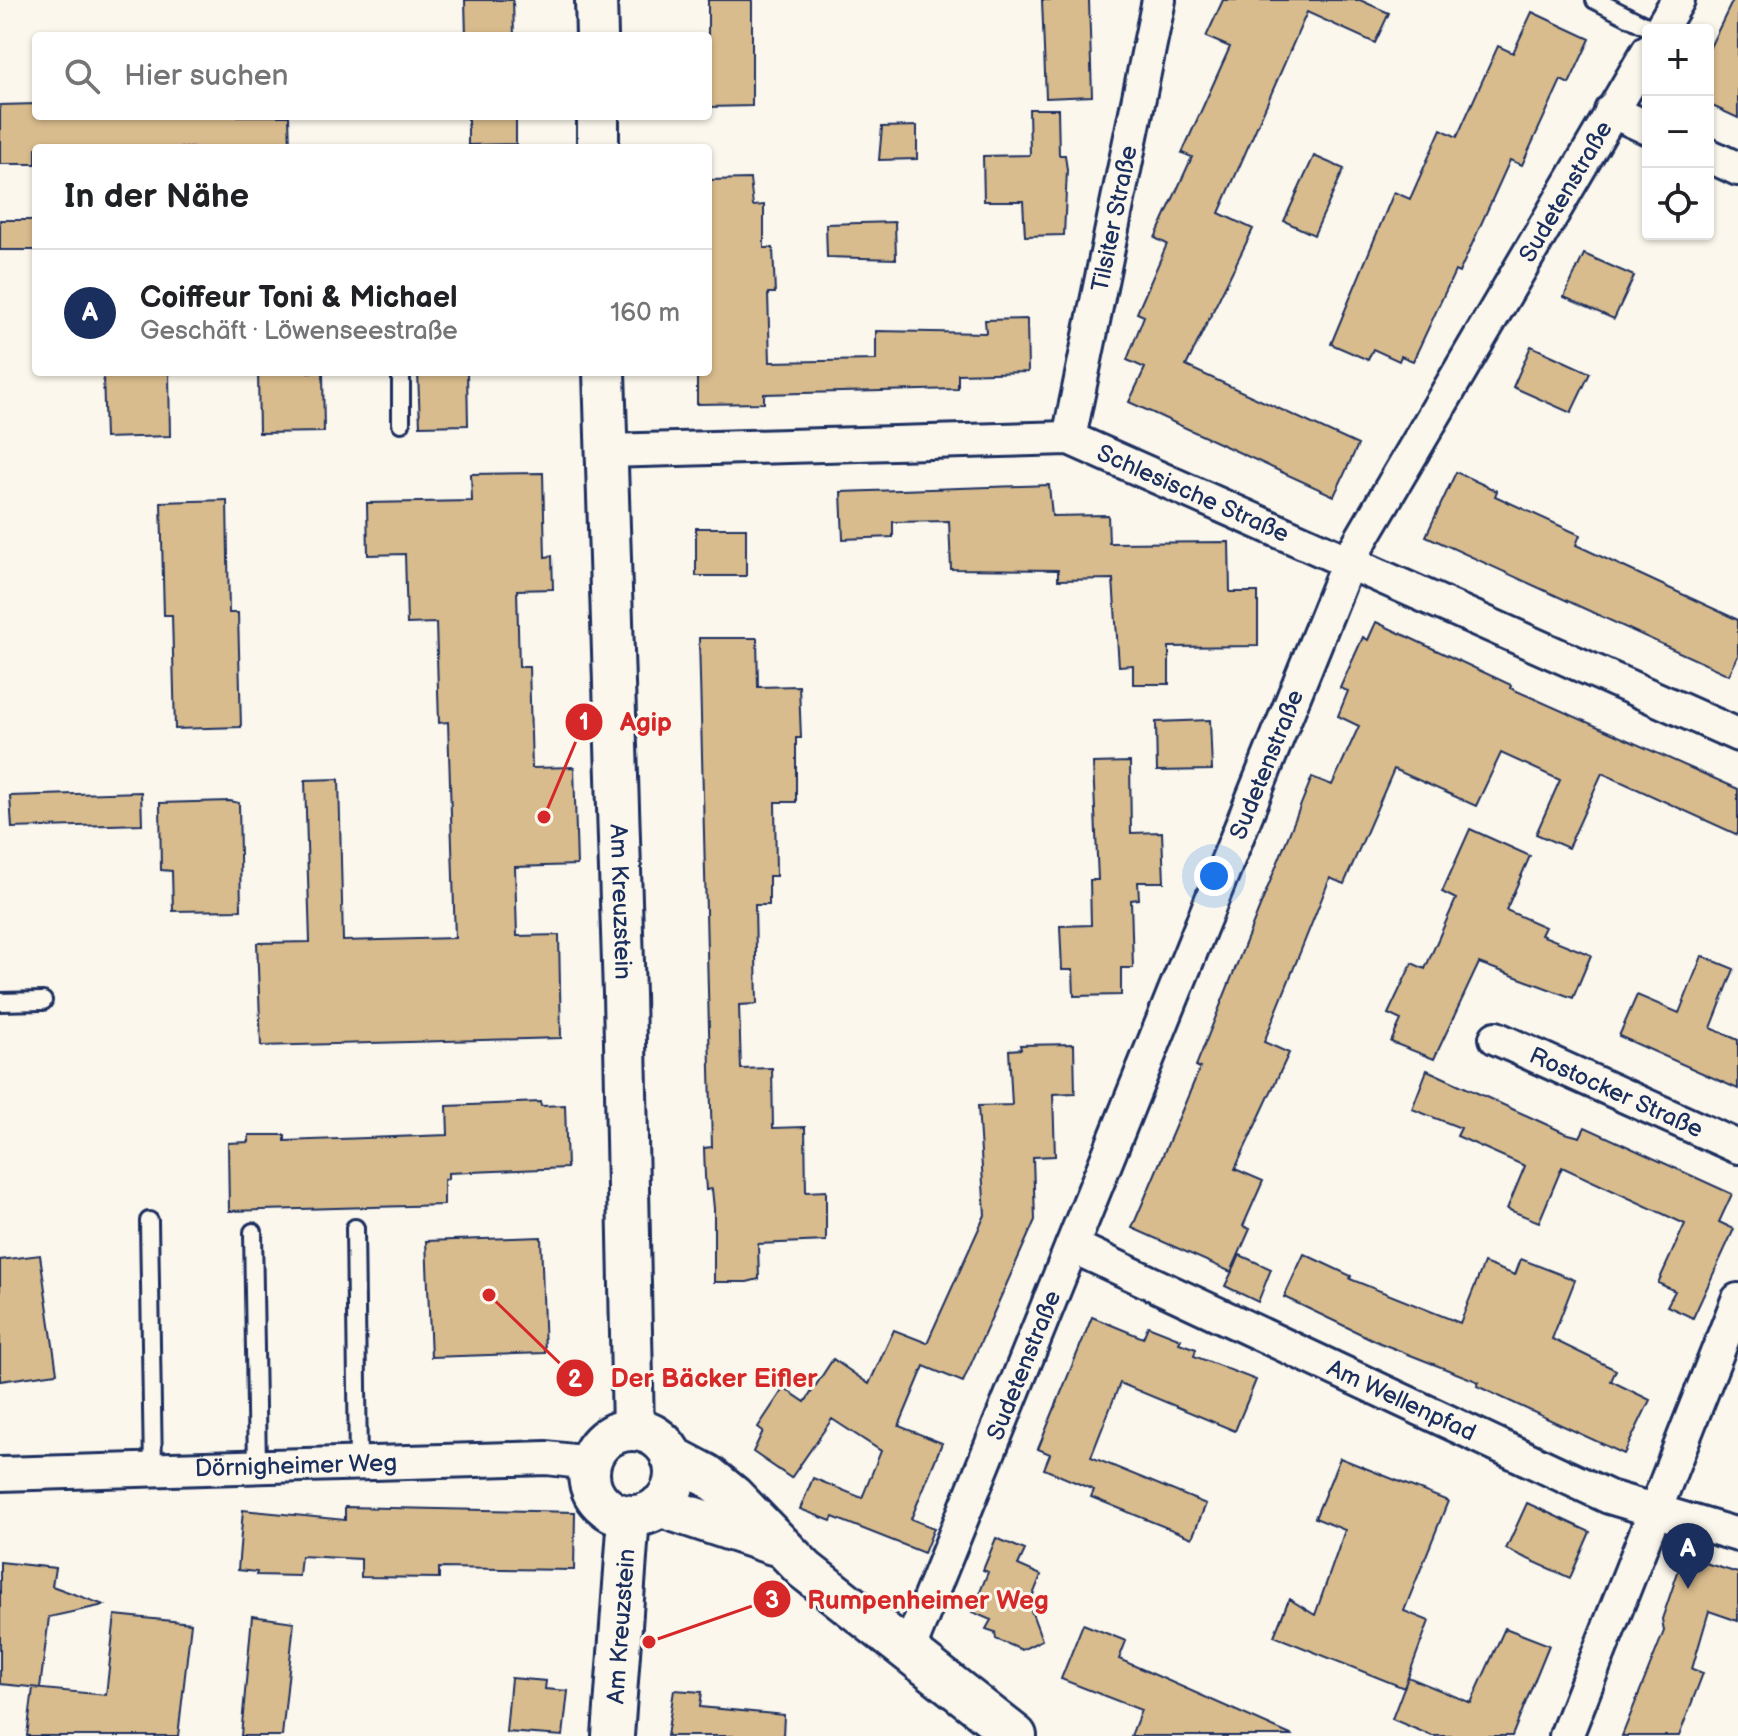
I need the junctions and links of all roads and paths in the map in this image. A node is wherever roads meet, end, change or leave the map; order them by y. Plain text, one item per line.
1 (596, 0) edge
2 (1159, 0) edge
3 (1595, 0) edge
4 (1678, 0) edge
5 (1645, 24) edge
6 (1661, 24) edge
7 (597, 32) edge
8 (1642, 61) edge
9 (1611, 111) junction
10 (598, 120) edge
11 (1642, 125) edge
12 (598, 144) edge
13 (1714, 158) edge
14 (1738, 169) edge
15 (401, 376) edge
16 (604, 376) edge
17 (401, 423) dead end
18 (1069, 438) junction
19 (607, 451) junction
20 (1349, 560) junction
21 (1738, 735) edge
22 (43, 1001) dead end
23 (0, 1002) edge
24 (1496, 1038) dead end
25 (1738, 1147) edge
26 (149, 1221) dead end
27 (355, 1228) dead end
28 (253, 1232) dead end
29 (1072, 1246) junction
30 (1738, 1300) edge
31 (633, 1430) junction
32 (671, 1456) junction
33 (590, 1463) junction
34 (358, 1464) junction
35 (257, 1466) junction
36 (153, 1469) junction
37 (0, 1474) edge
38 (1658, 1510) junction
39 (644, 1511) junction
40 (1738, 1535) edge
41 (781, 1546) junction
42 (909, 1649) junction
43 (613, 1736) edge
44 (1016, 1736) edge
45 (1566, 1736) edge

1 - 7 street
2 - 18 street, Tilsiter Straße
3 - 5 lane
4 - 6 street
8 - 9 street, Sudetenstraße
9 - 11 street
9 - 20 street, Sudetenstraße
10 - 12 street
13 - 14 street
15 - 17 lane
16 - 19 street, Am Kreuzstein
18 - 19 street, Schlesische Straße
18 - 20 street, Schlesische Straße
19 - 31 street, Am Kreuzstein
20 - 21 street, Schlesische Straße
20 - 29 street, Sudetenstraße
22 - 23 lane
24 - 25 street, Rostocker Straße
26 - 36 lane
27 - 34 lane
28 - 35 lane
29 - 38 street, Am Wellenpfad
29 - 42 street, Sudetenstraße
30 - 38 street
31 - 32 street
31 - 33 street
32 - 39 street
32 - 41 street
33 - 34 street, Dörnigheimer Weg
33 - 39 street
34 - 35 street, Dörnigheimer Weg
35 - 36 street, Dörnigheimer Weg
36 - 37 street, Dörnigheimer Weg
38 - 40 street, Am Wellenpfad
38 - 45 street
39 - 41 street
39 - 43 street, Am Kreuzstein
41 - 42 street
42 - 44 street

